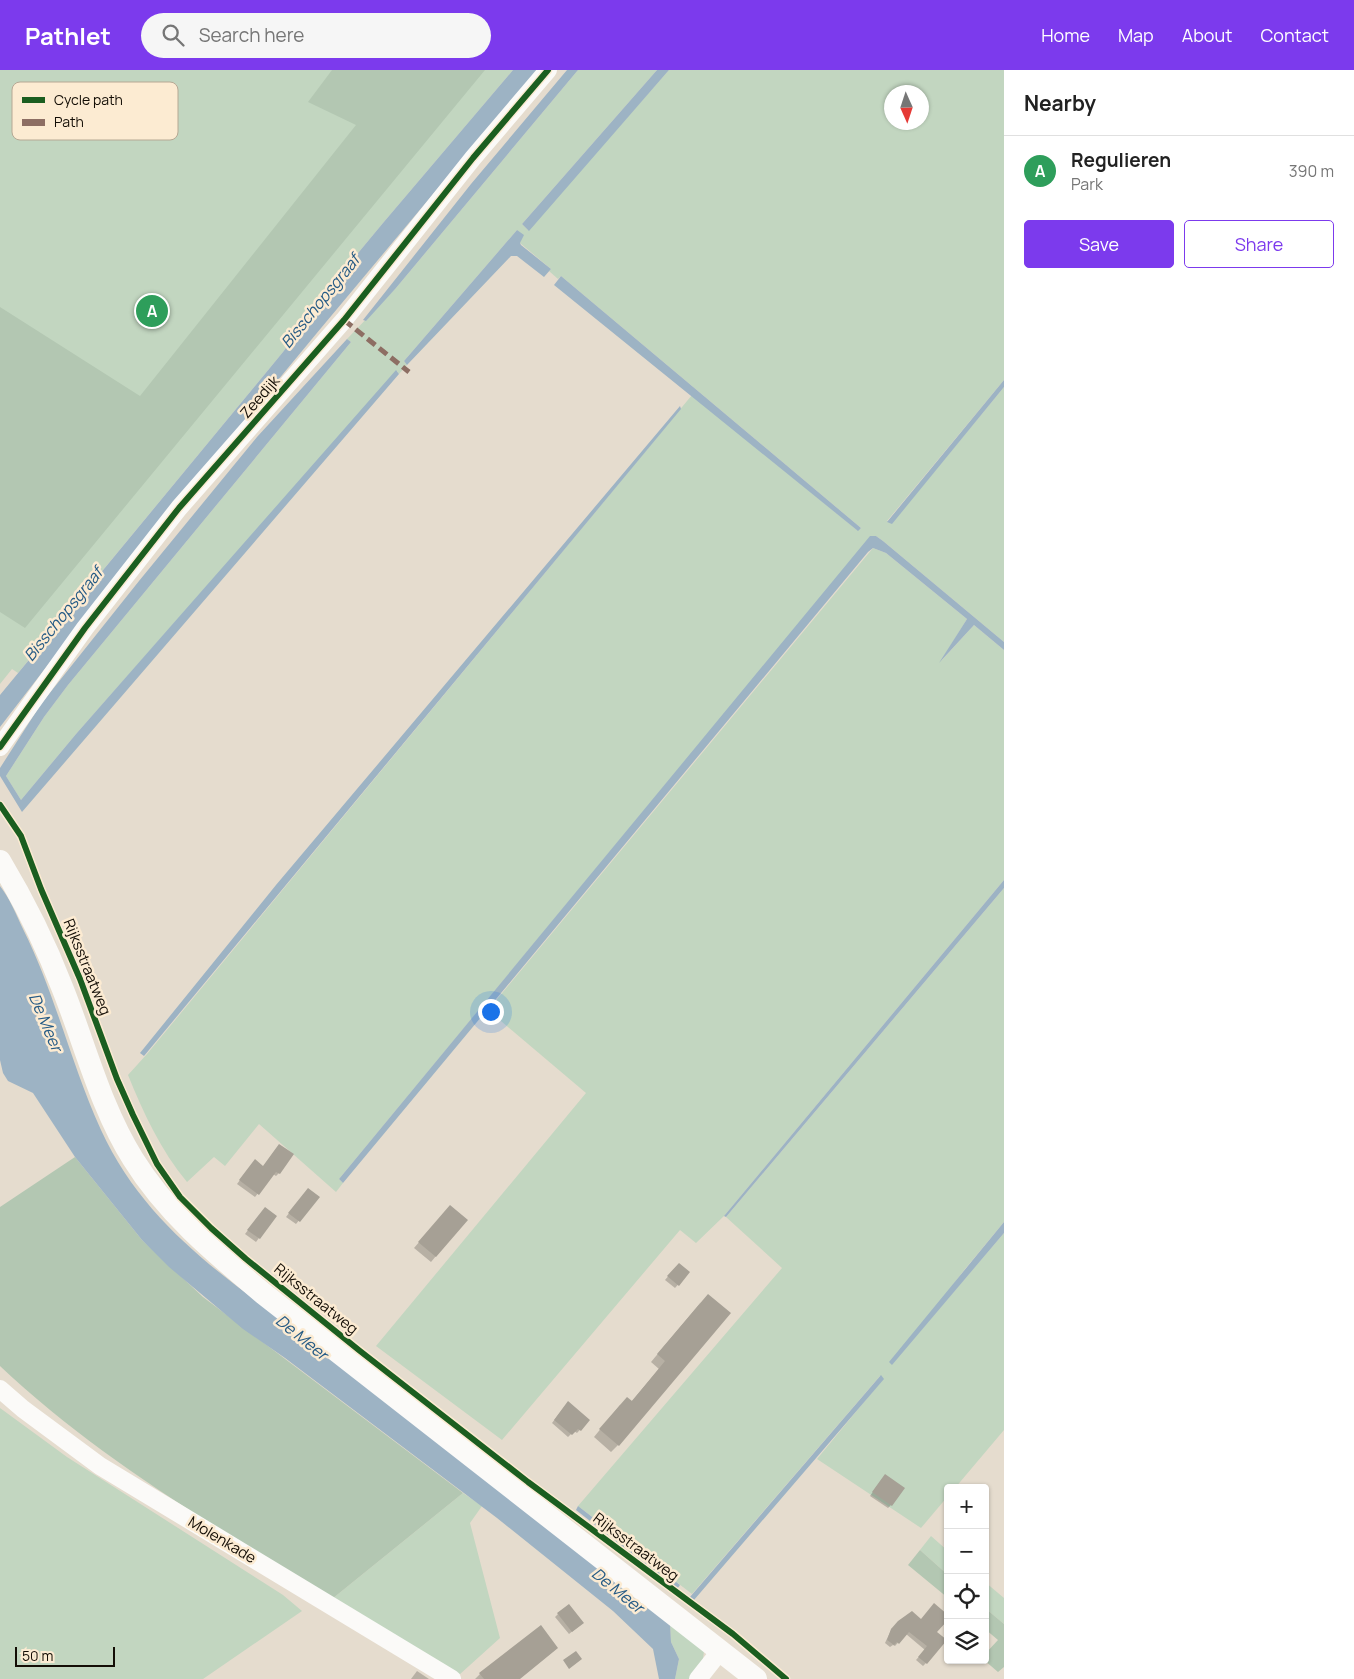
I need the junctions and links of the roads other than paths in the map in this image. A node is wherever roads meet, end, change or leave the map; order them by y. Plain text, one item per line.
1 (548, 70) edge
2 (0, 747) edge
3 (0, 861) edge
4 (0, 1389) edge
5 (721, 1650) junction
6 (452, 1679) edge
7 (698, 1679) edge
8 (756, 1679) edge

1 - 2 street, Zeedijk
3 - 5 main road, Rijksstraatweg
4 - 6 street, Molenkade
5 - 7 street
5 - 8 main road, Rijksstraatweg

